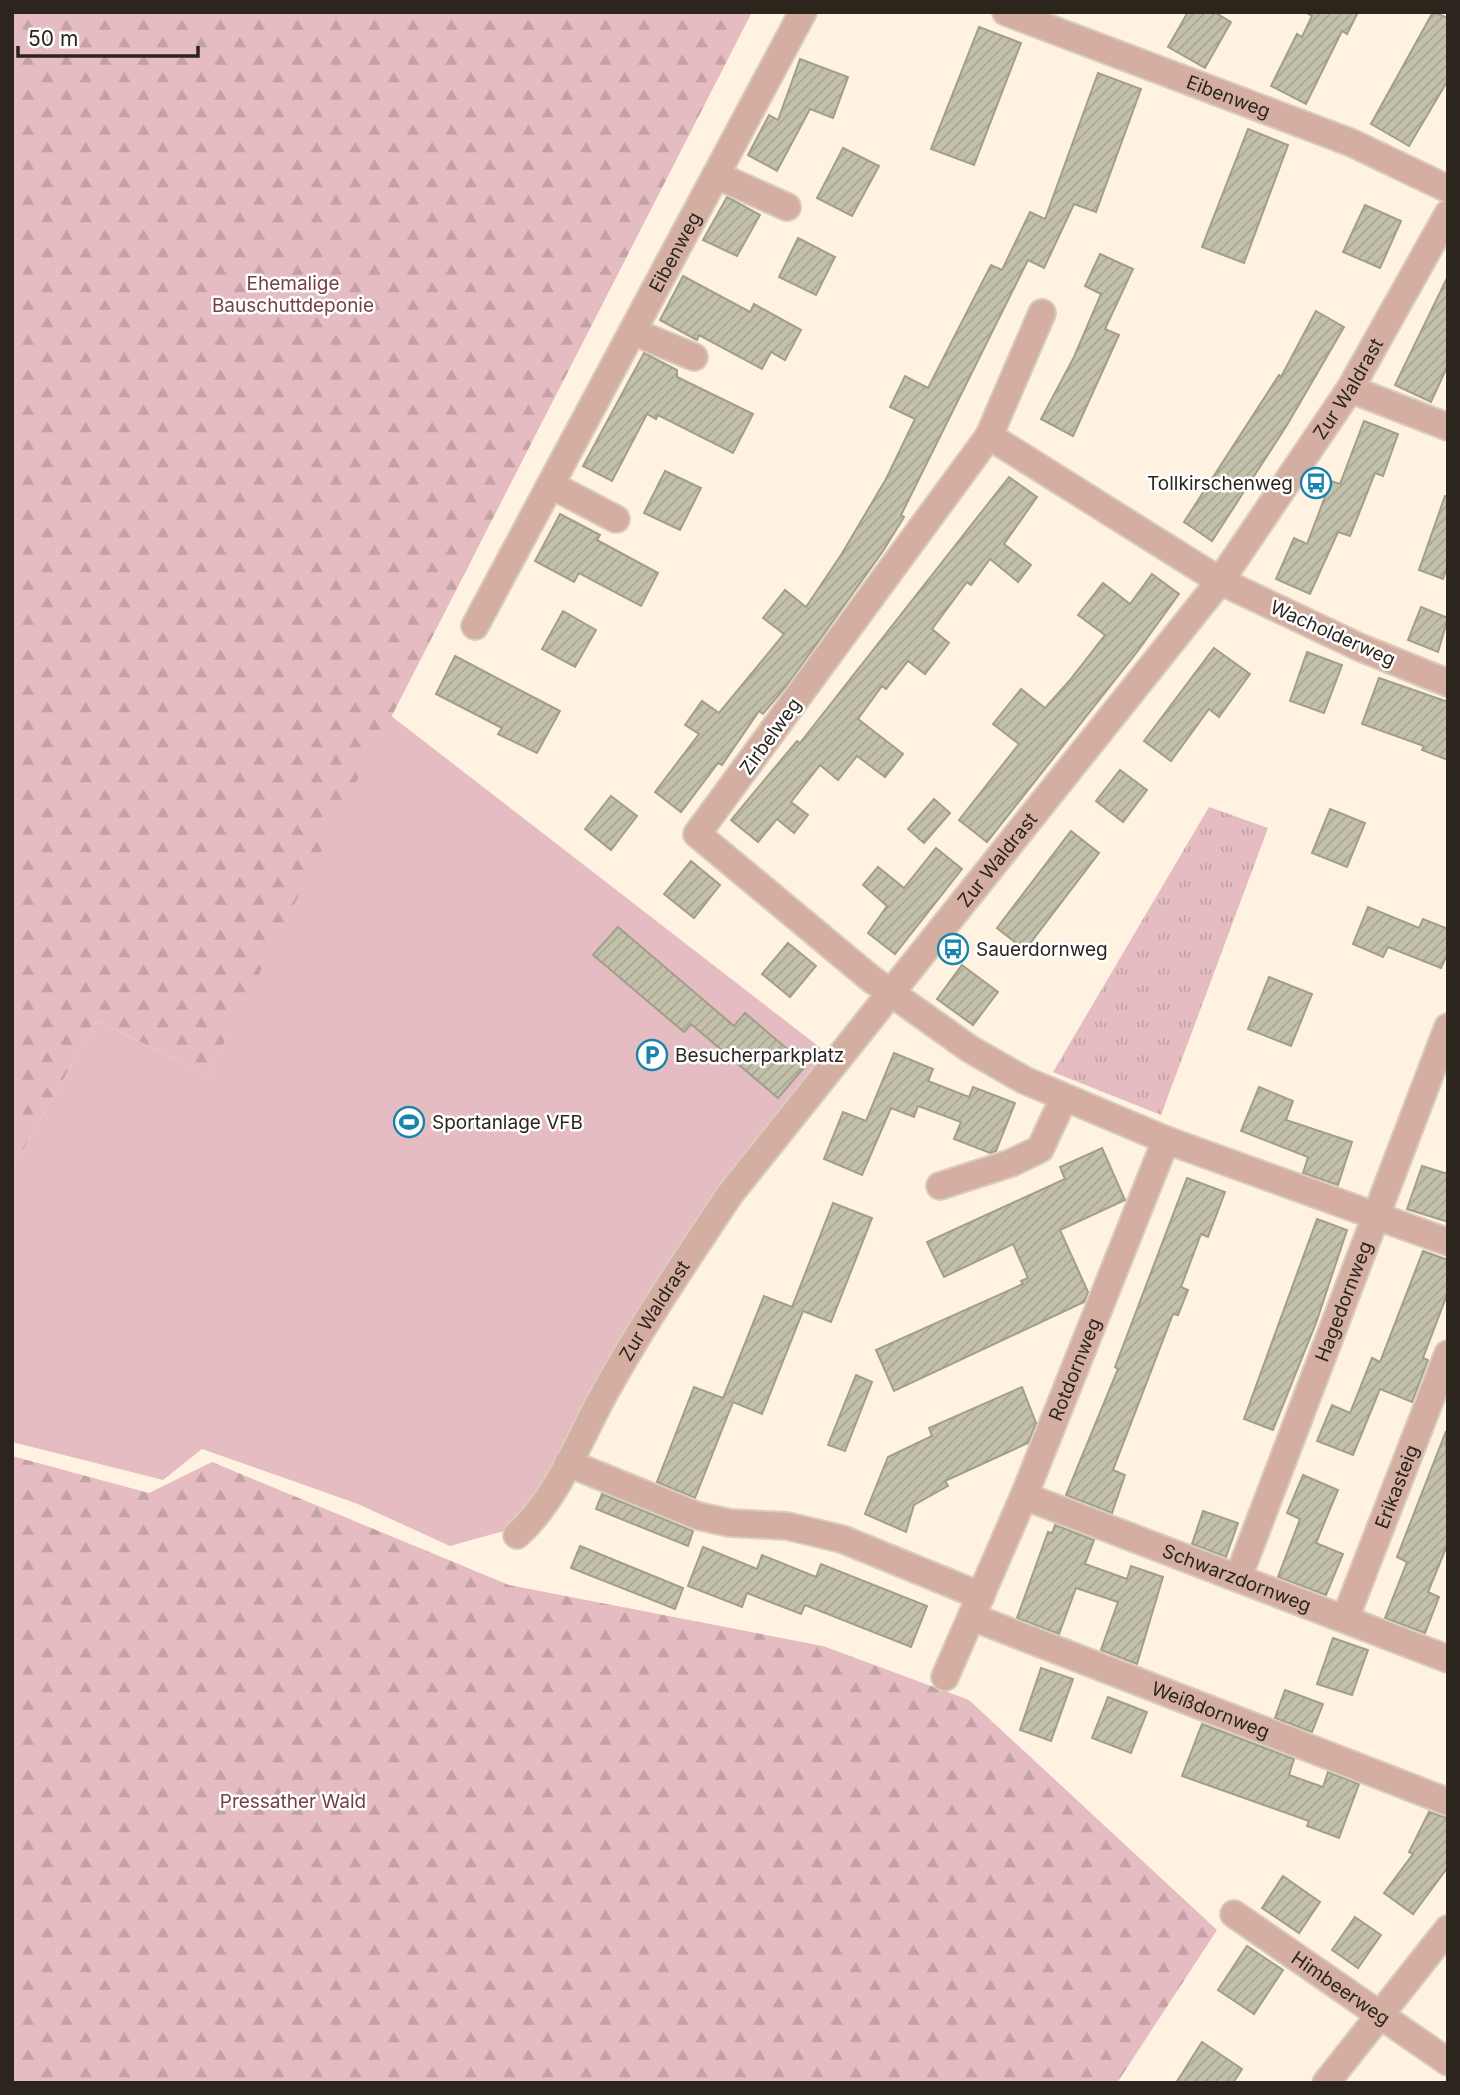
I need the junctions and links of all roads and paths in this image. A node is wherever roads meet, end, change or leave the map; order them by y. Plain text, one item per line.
1 (803, 12) edge
2 (1006, 12) edge
3 (716, 175) junction
4 (1448, 189) edge
5 (787, 207) dead end
6 (1448, 214) edge
7 (1439, 251) edge
8 (1042, 313) dead end
9 (635, 332) junction
10 (694, 357) dead end
11 (1350, 389) junction
12 (1448, 428) edge
13 (989, 436) junction
14 (551, 485) junction
15 (616, 519) dead end
16 (1220, 581) junction
17 (475, 626) dead end
18 (1448, 683) edge
19 (890, 991) junction
20 (1448, 1027) edge
21 (1064, 1098) junction
22 (1167, 1140) junction
23 (940, 1186) dead end
24 (1375, 1215) junction
25 (1448, 1242) edge
26 (1448, 1353) edge
27 (568, 1463) junction
28 (1024, 1496) junction
29 (517, 1535) dead end
30 (1238, 1577) junction
31 (977, 1607) junction
32 (1345, 1619) junction
33 (1448, 1659) edge
34 (944, 1677) dead end
35 (1448, 1802) edge
36 (1234, 1914) dead end
37 (1448, 1929) edge
38 (1379, 2013) junction
39 (1448, 2062) edge
40 (1326, 2083) edge

1 - 3 street, Eibenweg
2 - 4 street, Eibenweg
3 - 5 street
3 - 9 street, Eibenweg
6 - 7 street, Zur Waldrast
7 - 11 street, Zur Waldrast
8 - 13 street, Zirbelweg
9 - 10 street
9 - 14 street, Eibenweg
11 - 12 street
11 - 16 street, Zur Waldrast
13 - 16 street
13 - 19 street, Zirbelweg
14 - 15 street
14 - 17 street, Eibenweg
16 - 18 street, Wacholderweg
16 - 19 street, Zur Waldrast
19 - 21 street
19 - 27 street, Zur Waldrast
20 - 24 street, Hagedornweg
21 - 22 street
21 - 23 street
22 - 24 street
22 - 28 street, Rotdornweg
24 - 25 street
24 - 30 street, Hagedornweg
26 - 32 street, Erikasteig
27 - 29 street, Zur Waldrast
27 - 31 street
28 - 30 street, Schwarzdornweg
28 - 31 street, Rotdornweg
30 - 32 street, Schwarzdornweg
31 - 34 street, Rotdornweg
31 - 35 street, Weißdornweg
32 - 33 street, Schwarzdornweg
36 - 38 street, Himbeerweg
37 - 38 street
38 - 39 street, Himbeerweg
38 - 40 street

